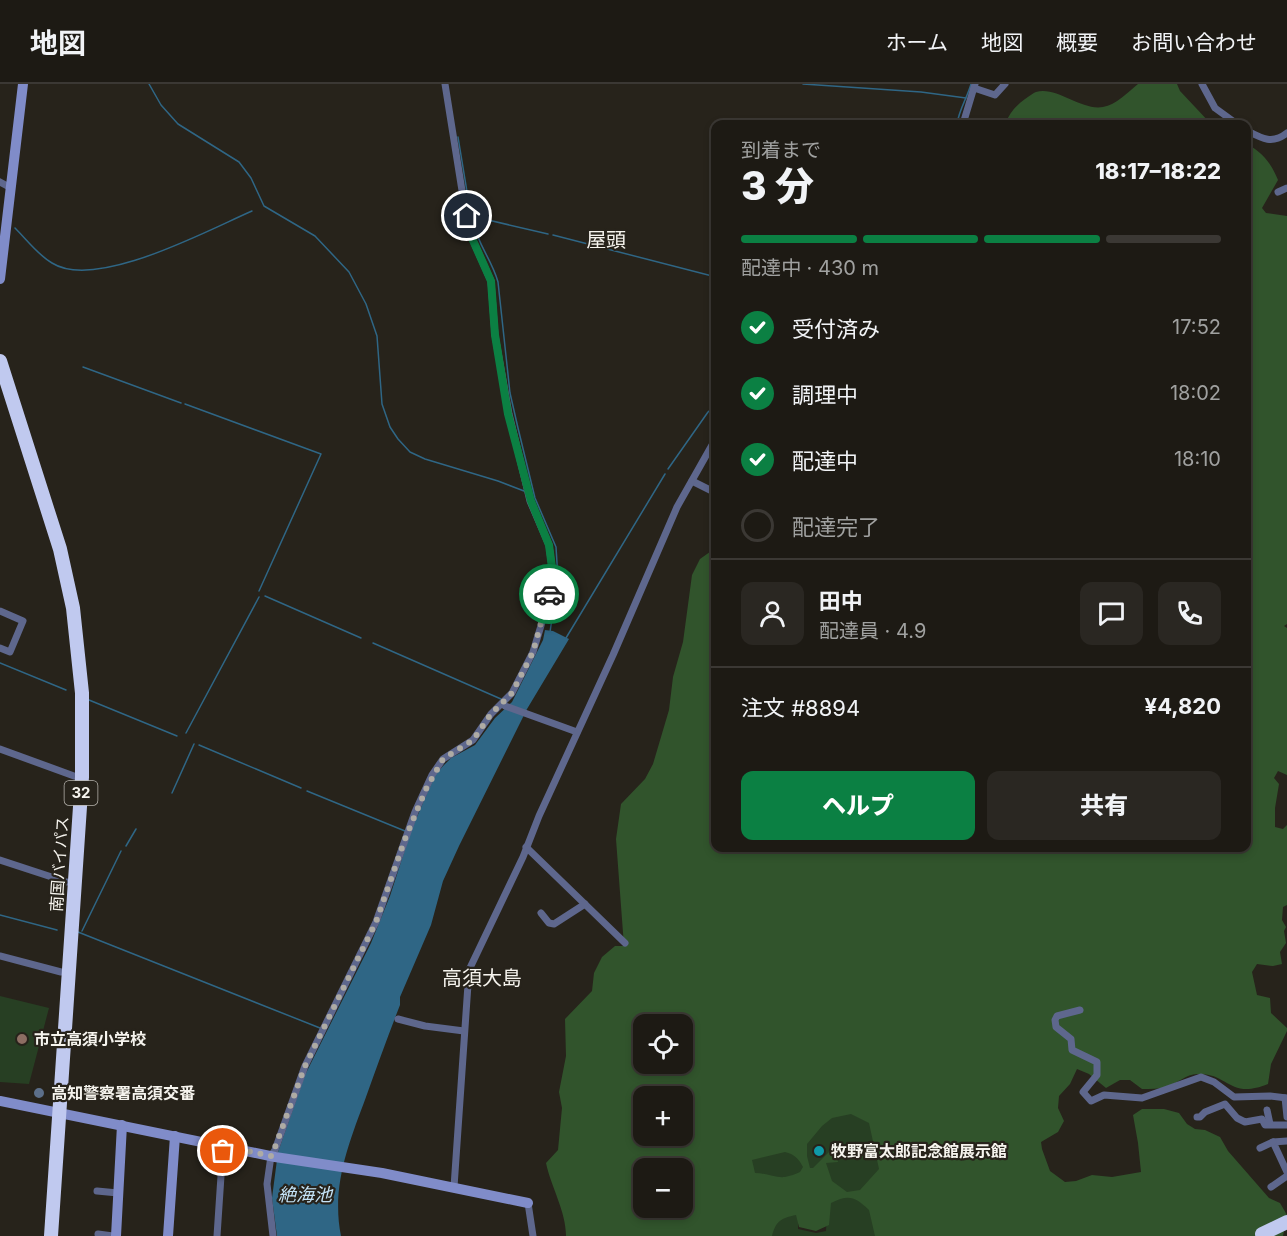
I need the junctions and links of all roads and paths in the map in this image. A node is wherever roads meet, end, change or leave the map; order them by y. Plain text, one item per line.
1 (23, 84) edge
2 (445, 84) edge
3 (1005, 84) edge
4 (1202, 84) edge
5 (974, 86) edge
6 (964, 120) edge
7 (1232, 120) edge
8 (1251, 133) edge
9 (1287, 133) edge
10 (0, 182) edge
11 (11, 188) junction
12 (1287, 188) edge
13 (1278, 192) dead end
14 (0, 279) edge
15 (0, 360) edge
16 (0, 388) edge
17 (711, 447) edge
18 (692, 481) junction
19 (711, 490) edge
20 (0, 611) edge
21 (0, 648) edge
22 (504, 705) junction
23 (577, 732) junction
24 (0, 749) edge
25 (74, 776) junction
26 (526, 847) junction
27 (0, 860) edge
28 (67, 882) junction
29 (585, 904) junction
30 (541, 913) dead end
31 (625, 943) dead end
32 (0, 956) edge
33 (61, 972) junction
34 (1080, 1010) dead end
35 (398, 1019) dead end
36 (464, 1031) junction
37 (1286, 1098) edge
38 (0, 1101) edge
39 (1267, 1110) dead end
40 (55, 1112) junction
41 (1197, 1116) dead end
42 (1287, 1117) edge
43 (1270, 1124) junction
44 (122, 1125) junction
45 (1287, 1125) edge
46 (175, 1136) junction
47 (1287, 1141) edge
48 (1273, 1143) junction
49 (223, 1146) junction
50 (1260, 1148) dead end
51 (273, 1156) junction
52 (1287, 1174) edge
53 (454, 1187) junction
54 (1271, 1187) dead end
55 (97, 1191) dead end
56 (118, 1193) junction
57 (528, 1203) joint
58 (1286, 1222) edge
59 (98, 1234) dead end
60 (1262, 1234) dead end
61 (42, 1236) edge
62 (51, 1236) edge
63 (114, 1236) edge
64 (168, 1236) edge
65 (217, 1236) edge
66 (273, 1236) edge
67 (533, 1236) edge

1 - 11 street
2 - 22 street
3 - 5 street
4 - 7 street
5 - 6 street
8 - 9 street
10 - 11 street
11 - 14 street
12 - 13 street
15 - 40 highway, 南国バイパス / 32
16 - 25 highway, 南国バイパス / 32
17 - 18 street
18 - 19 street
18 - 23 street
20 - 21 street
22 - 23 street
22 - 51 street
23 - 26 street
24 - 25 street
25 - 28 highway, 南国バイパス / 32
26 - 29 street
26 - 36 street
27 - 28 street
28 - 33 highway, 南国バイパス / 32
29 - 30 street
29 - 31 street
32 - 33 street
33 - 40 highway, 南国バイパス / 32
34 - 37 street
35 - 36 street
36 - 53 street
37 - 42 street
38 - 40 street
39 - 43 street
40 - 44 street
40 - 61 highway, 南国バイパス / 32
40 - 62 highway, 南国バイパス / 32
41 - 43 street
43 - 45 street
44 - 46 street
44 - 56 street
46 - 49 street
46 - 64 street
47 - 48 street
48 - 50 street
48 - 52 street
49 - 51 street
49 - 65 street
51 - 53 street
51 - 66 street
52 - 54 street
53 - 57 street
55 - 56 street
56 - 63 street
57 - 67 street
58 - 60 highway
59 - 63 street

